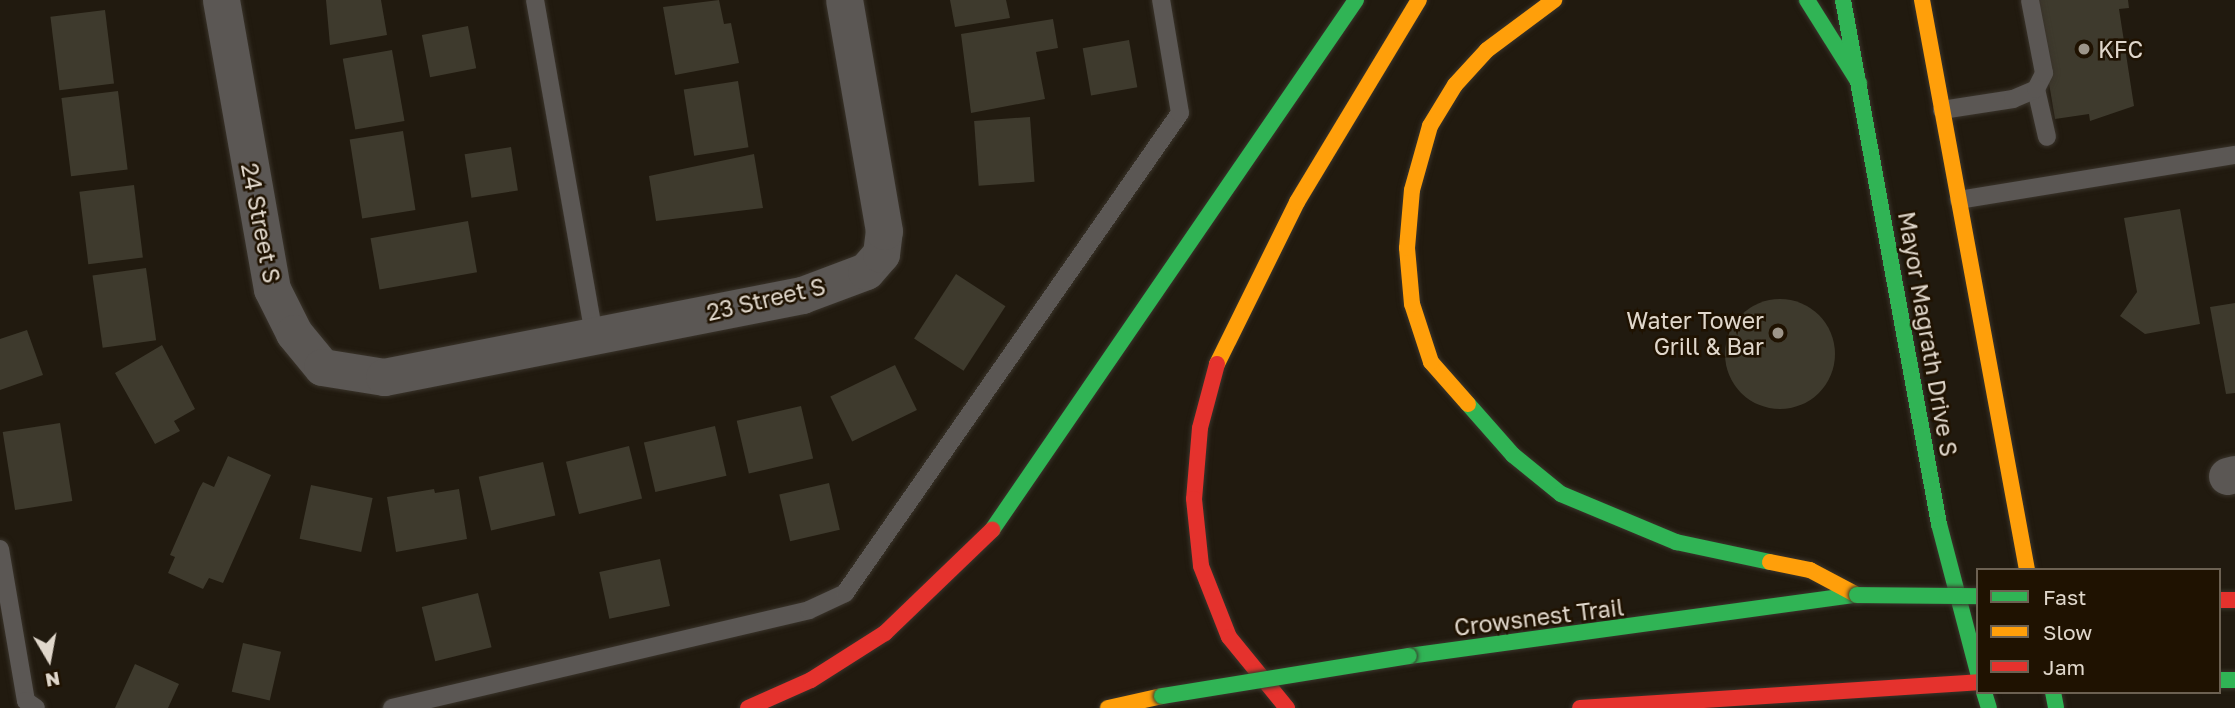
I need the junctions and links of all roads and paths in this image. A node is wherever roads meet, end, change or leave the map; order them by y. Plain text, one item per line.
1 (221, 0) edge
2 (535, 0) edge
3 (844, 0) edge
4 (1160, 0) edge
5 (1356, 0) edge
6 (1419, 0) edge
7 (1554, 0) edge
8 (1807, 0) edge
9 (1843, 0) edge
10 (1922, 0) edge
11 (2030, 0) edge
12 (1859, 83) junction
13 (2036, 89) junction
14 (1942, 110) junction
15 (2047, 137) dead end
16 (2235, 156) edge
17 (1959, 200) junction
18 (594, 334) junction
19 (0, 549) edge
20 (2027, 568) edge
21 (1857, 595) junction
22 (1976, 596) edge
23 (1976, 665) edge
24 (1976, 682) edge
25 (36, 708) edge
26 (392, 708) edge
27 (748, 708) edge
28 (1108, 708) edge
29 (1287, 708) edge
30 (1580, 708) edge

1 - 18 street, 24 Street S
2 - 18 lane
3 - 18 street, 23 Street S
4 - 26 lane
5 - 27 main road
6 - 29 main road
7 - 21 main road
8 - 12 main road
9 - 12 main road, Mayor Magrath Drive S
10 - 14 main road
11 - 13 lane
12 - 23 main road, Mayor Magrath Drive S
13 - 14 lane
13 - 15 lane
14 - 17 main road
16 - 17 lane
17 - 20 main road
19 - 25 lane
21 - 22 main road, Crowsnest Trail, bridge
21 - 28 main road, Crowsnest Trail, bridge
24 - 30 main road

